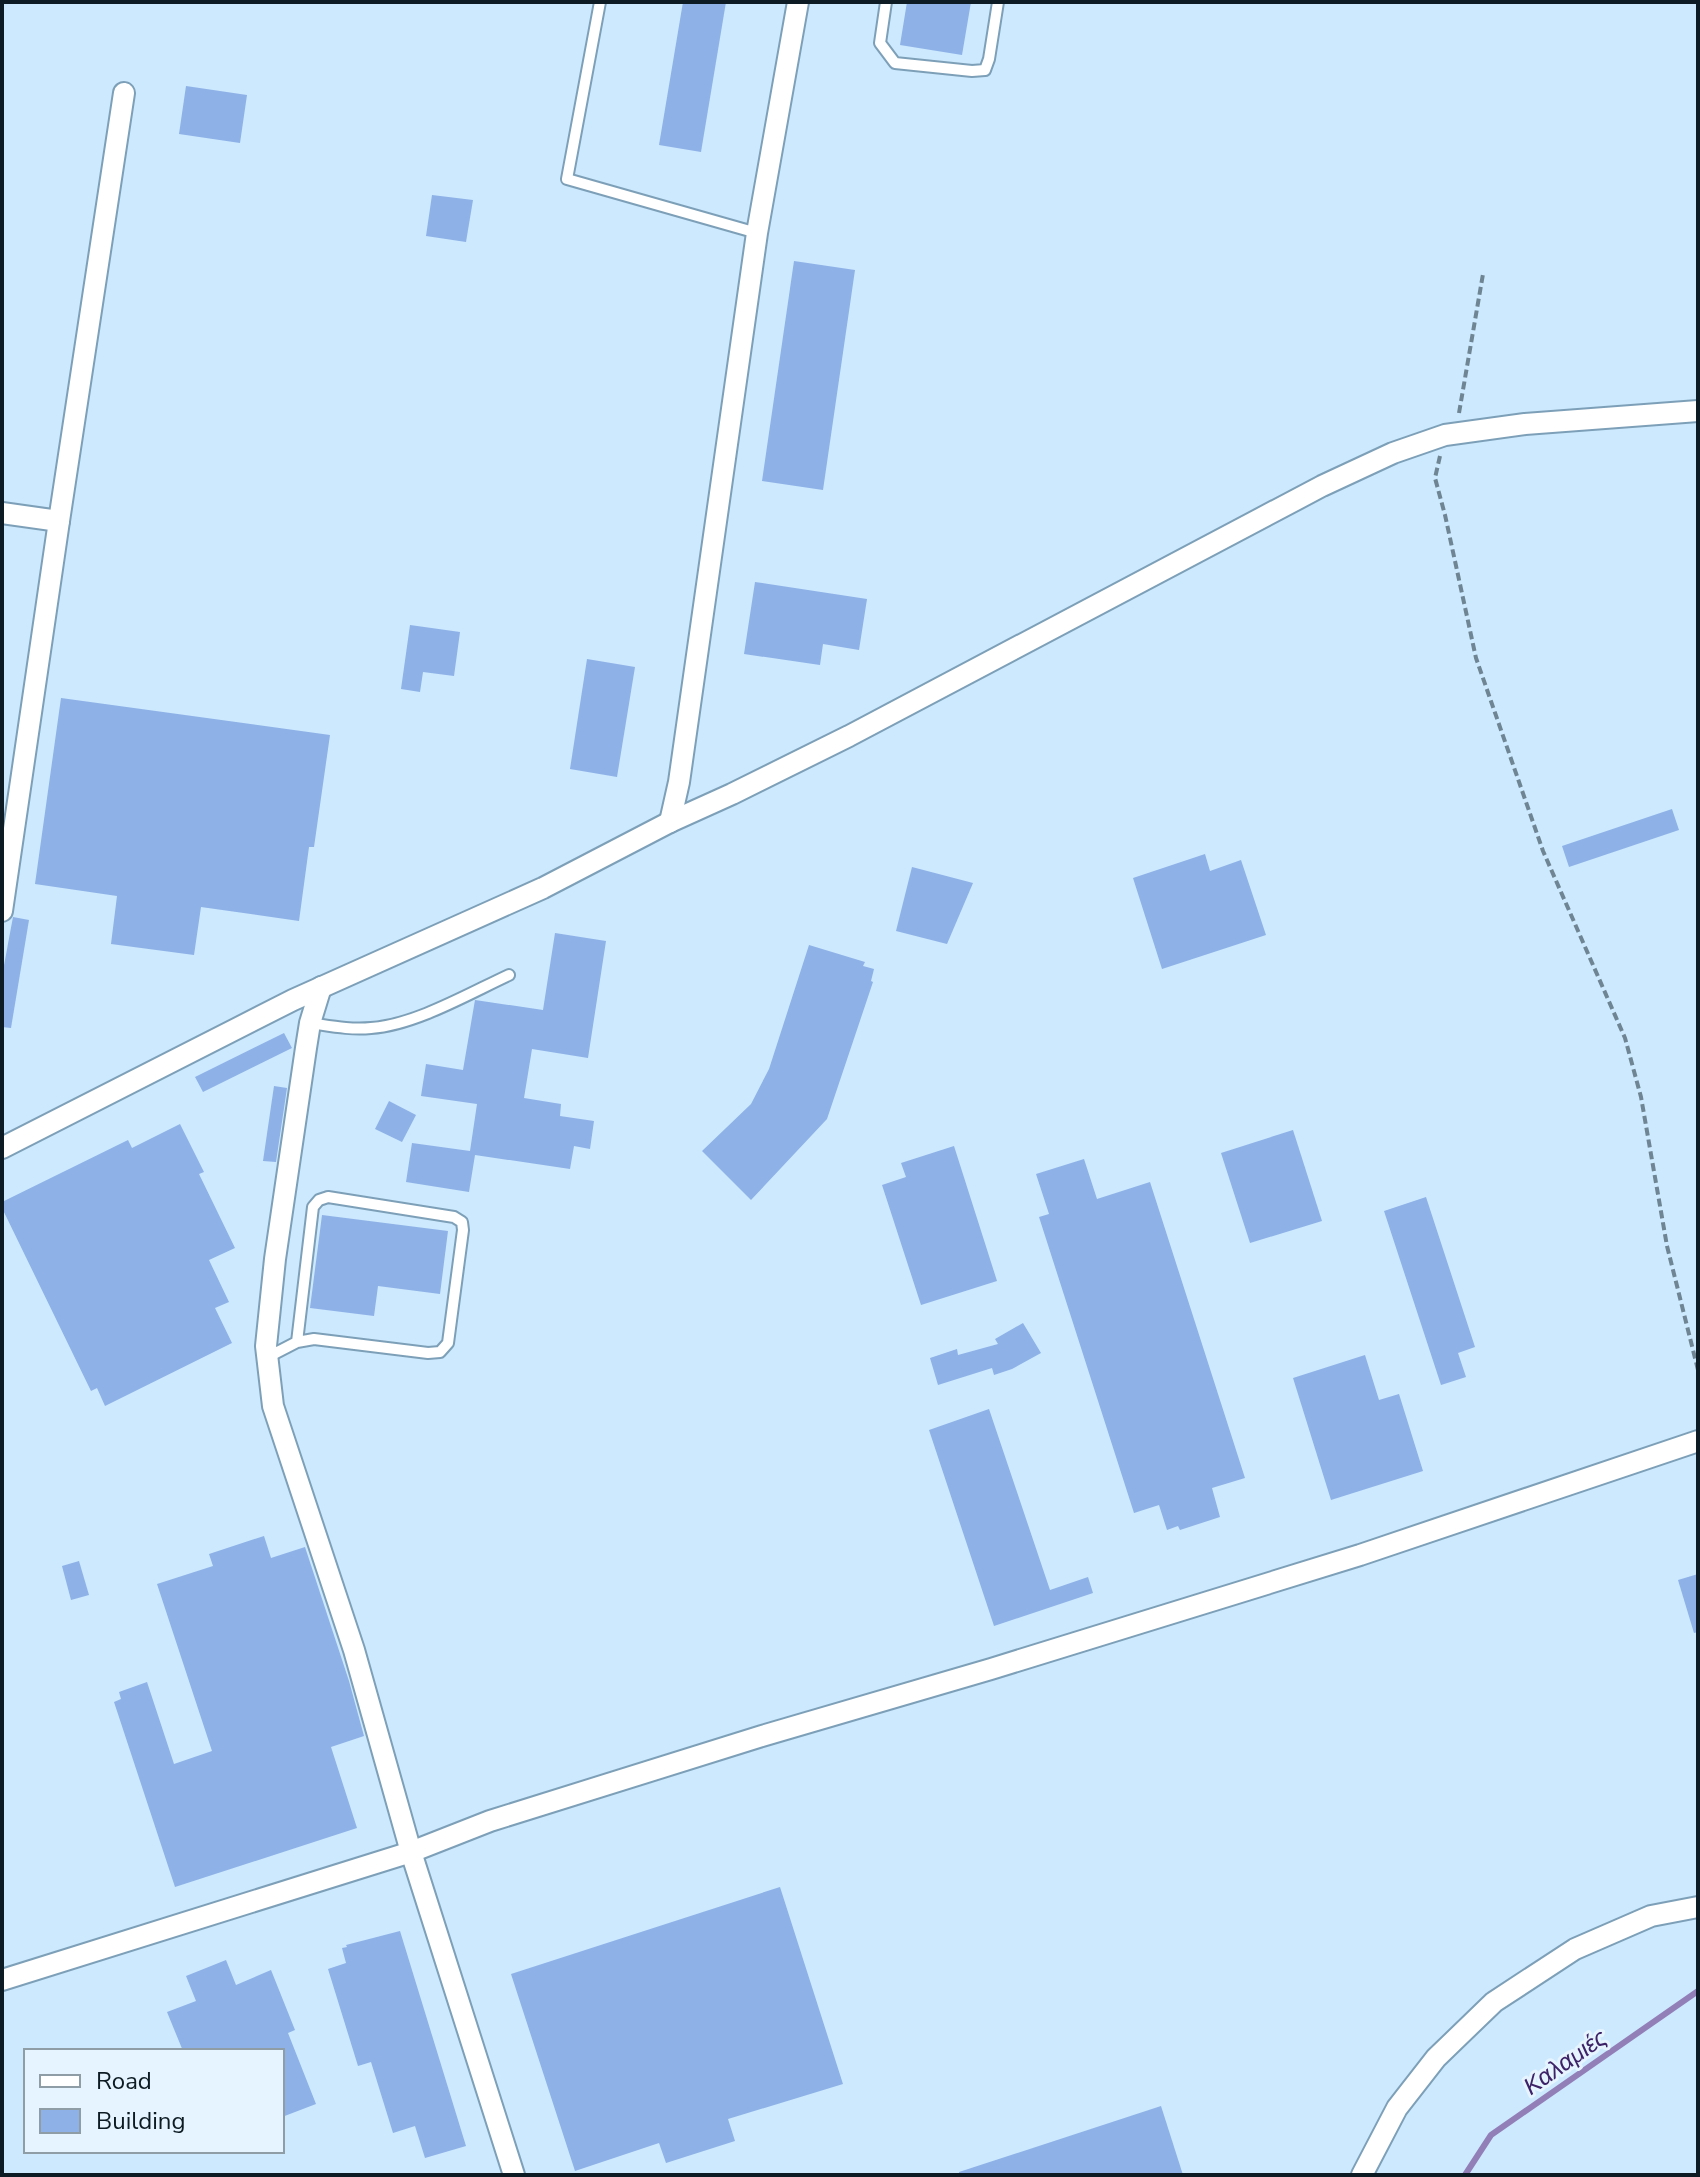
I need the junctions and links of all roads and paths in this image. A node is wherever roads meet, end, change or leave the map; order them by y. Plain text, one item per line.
1 (600, 2) edge
2 (798, 2) edge
3 (886, 2) edge
4 (998, 2) edge
5 (124, 93) dead end
6 (757, 233) junction
7 (1483, 274) dead end
8 (1698, 411) edge
9 (1445, 435) junction
10 (2, 513) edge
11 (59, 521) junction
12 (670, 822) junction
13 (2, 911) edge
14 (509, 975) dead end
15 (321, 987) junction
16 (310, 1023) junction
17 (2, 1148) edge
18 (297, 1342) junction
19 (266, 1358) junction
20 (1698, 1370) edge
21 (1698, 1441) edge
22 (411, 1852) junction
23 (1698, 1907) edge
24 (2, 1980) edge
25 (514, 2175) edge
26 (1362, 2175) edge

1 - 6 lane
2 - 6 street
3 - 4 lane
5 - 11 street
6 - 12 street
7 - 9 path
8 - 9 street
9 - 12 street
9 - 20 path
10 - 11 street
11 - 13 street
12 - 15 street
14 - 16 lane
15 - 16 street
15 - 17 street
16 - 19 street
18 - 18 lane
18 - 19 lane
19 - 22 street
21 - 22 street
22 - 24 street
22 - 25 street
23 - 26 street

